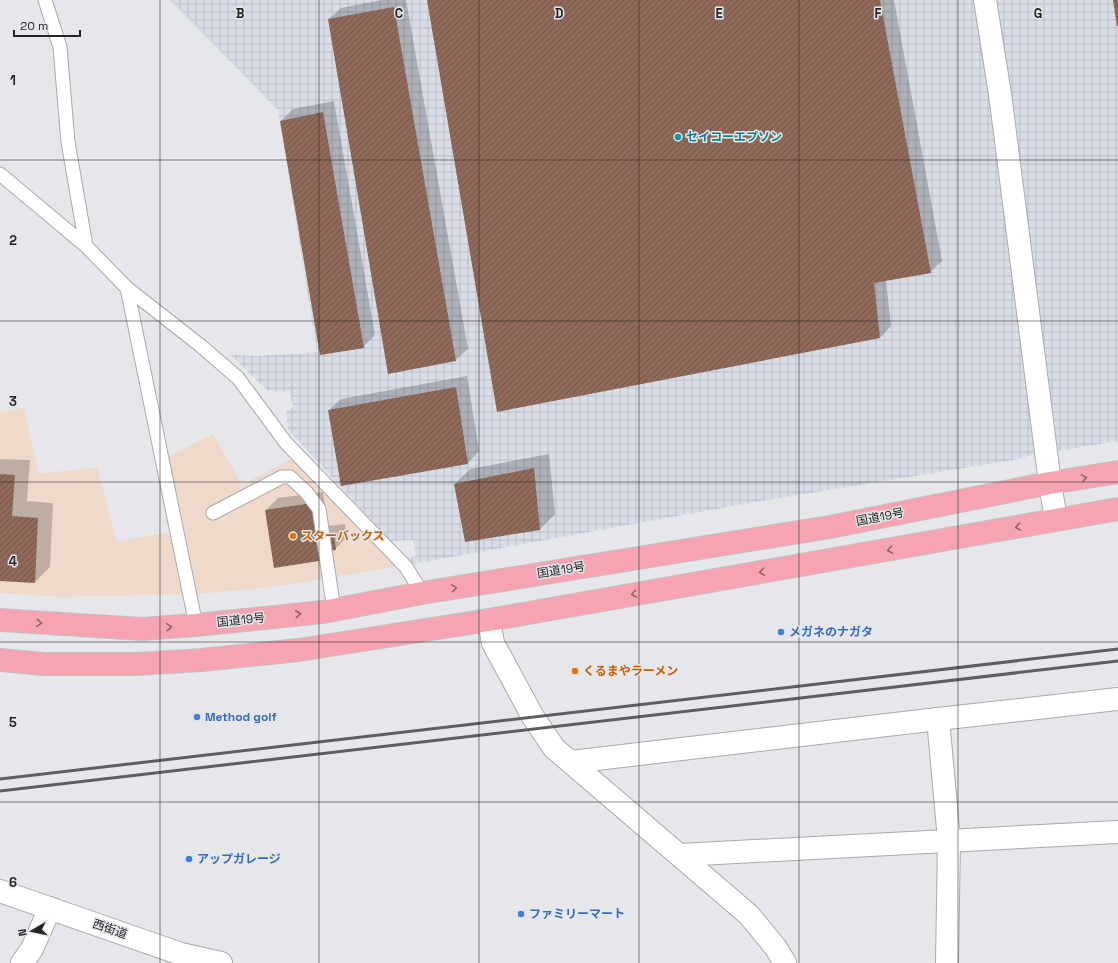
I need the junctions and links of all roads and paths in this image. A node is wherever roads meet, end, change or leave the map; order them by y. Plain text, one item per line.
1 (44, 0) edge
2 (985, 0) edge
3 (0, 174) edge
4 (86, 246) junction
5 (127, 288) junction
6 (1118, 472) edge
7 (1050, 483) junction
8 (1118, 509) edge
9 (213, 513) dead end
10 (1056, 520) junction
11 (422, 593) junction
12 (334, 610) junction
13 (0, 620) edge
14 (489, 620) junction
15 (196, 625) junction
16 (0, 660) edge
17 (1118, 699) edge
18 (938, 719) junction
19 (571, 762) junction
20 (1118, 832) edge
21 (949, 840) junction
22 (680, 856) junction
23 (0, 890) edge
24 (50, 908) junction
25 (22, 963) edge
26 (221, 963) edge
27 (785, 963) edge
28 (947, 963) edge

1 - 4 lane
2 - 7 street
3 - 4 lane
4 - 5 lane
5 - 11 lane
5 - 15 lane
7 -> 6 highway, 国道19号
7 - 10 street
11 -> 7 highway, 国道19号
8 - 10 highway
9 - 12 lane
10 -> 14 highway
11 - 12 highway, 国道19号
15 -> 12 highway, 国道19号
13 -> 15 highway, 国道19号
14 - 16 highway
14 - 19 street
17 - 18 street
18 - 19 street
18 - 21 street
19 - 22 street
20 - 21 street
21 - 22 street
21 - 28 street
22 - 27 street
23 - 24 street, 西街道
24 - 25 street
24 - 26 street, 西街道

